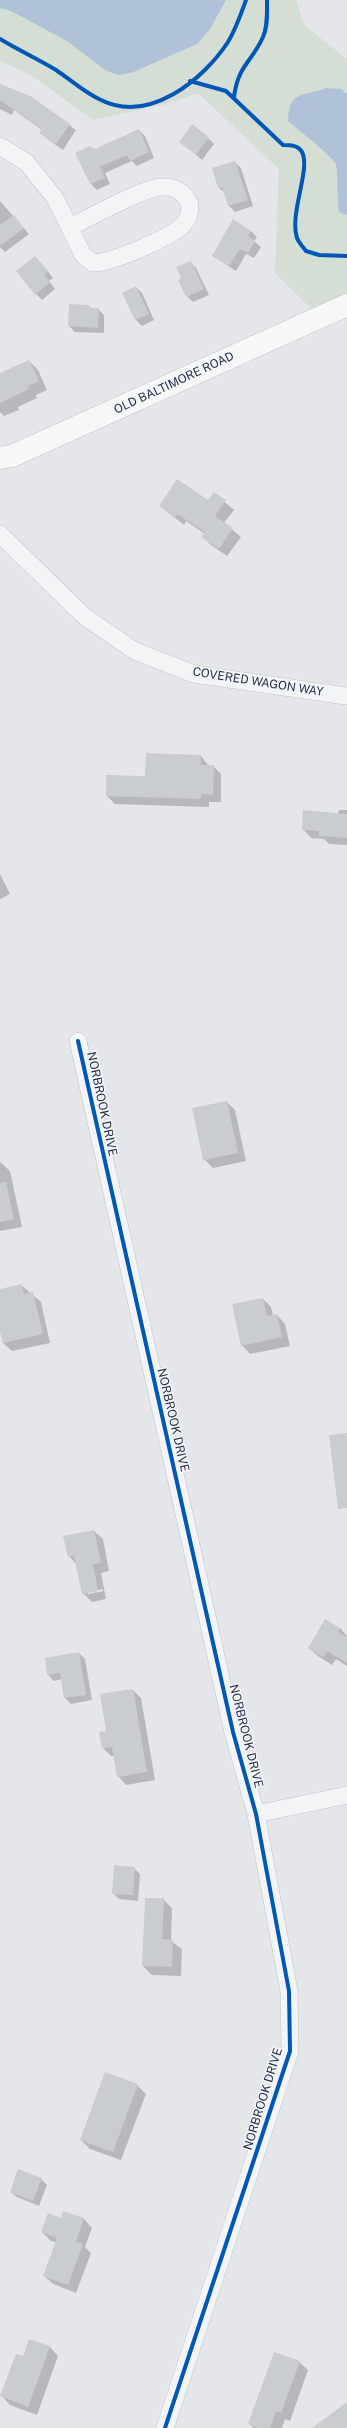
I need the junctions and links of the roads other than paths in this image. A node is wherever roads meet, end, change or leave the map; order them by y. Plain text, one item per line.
1 (0, 146) edge
2 (70, 227) junction
3 (347, 305) edge
4 (0, 458) edge
5 (0, 534) edge
6 (347, 696) edge
7 (78, 1041) dead end
8 (347, 1796) edge
9 (256, 1814) junction
10 (165, 2428) edge

1 - 2 street
2 - 2 street
3 - 4 street, OLD BALTIMORE ROAD
5 - 6 street, COVERED WAGON WAY
7 - 9 street, NORBROOK DRIVE
8 - 9 street
9 - 10 street, NORBROOK DRIVE

